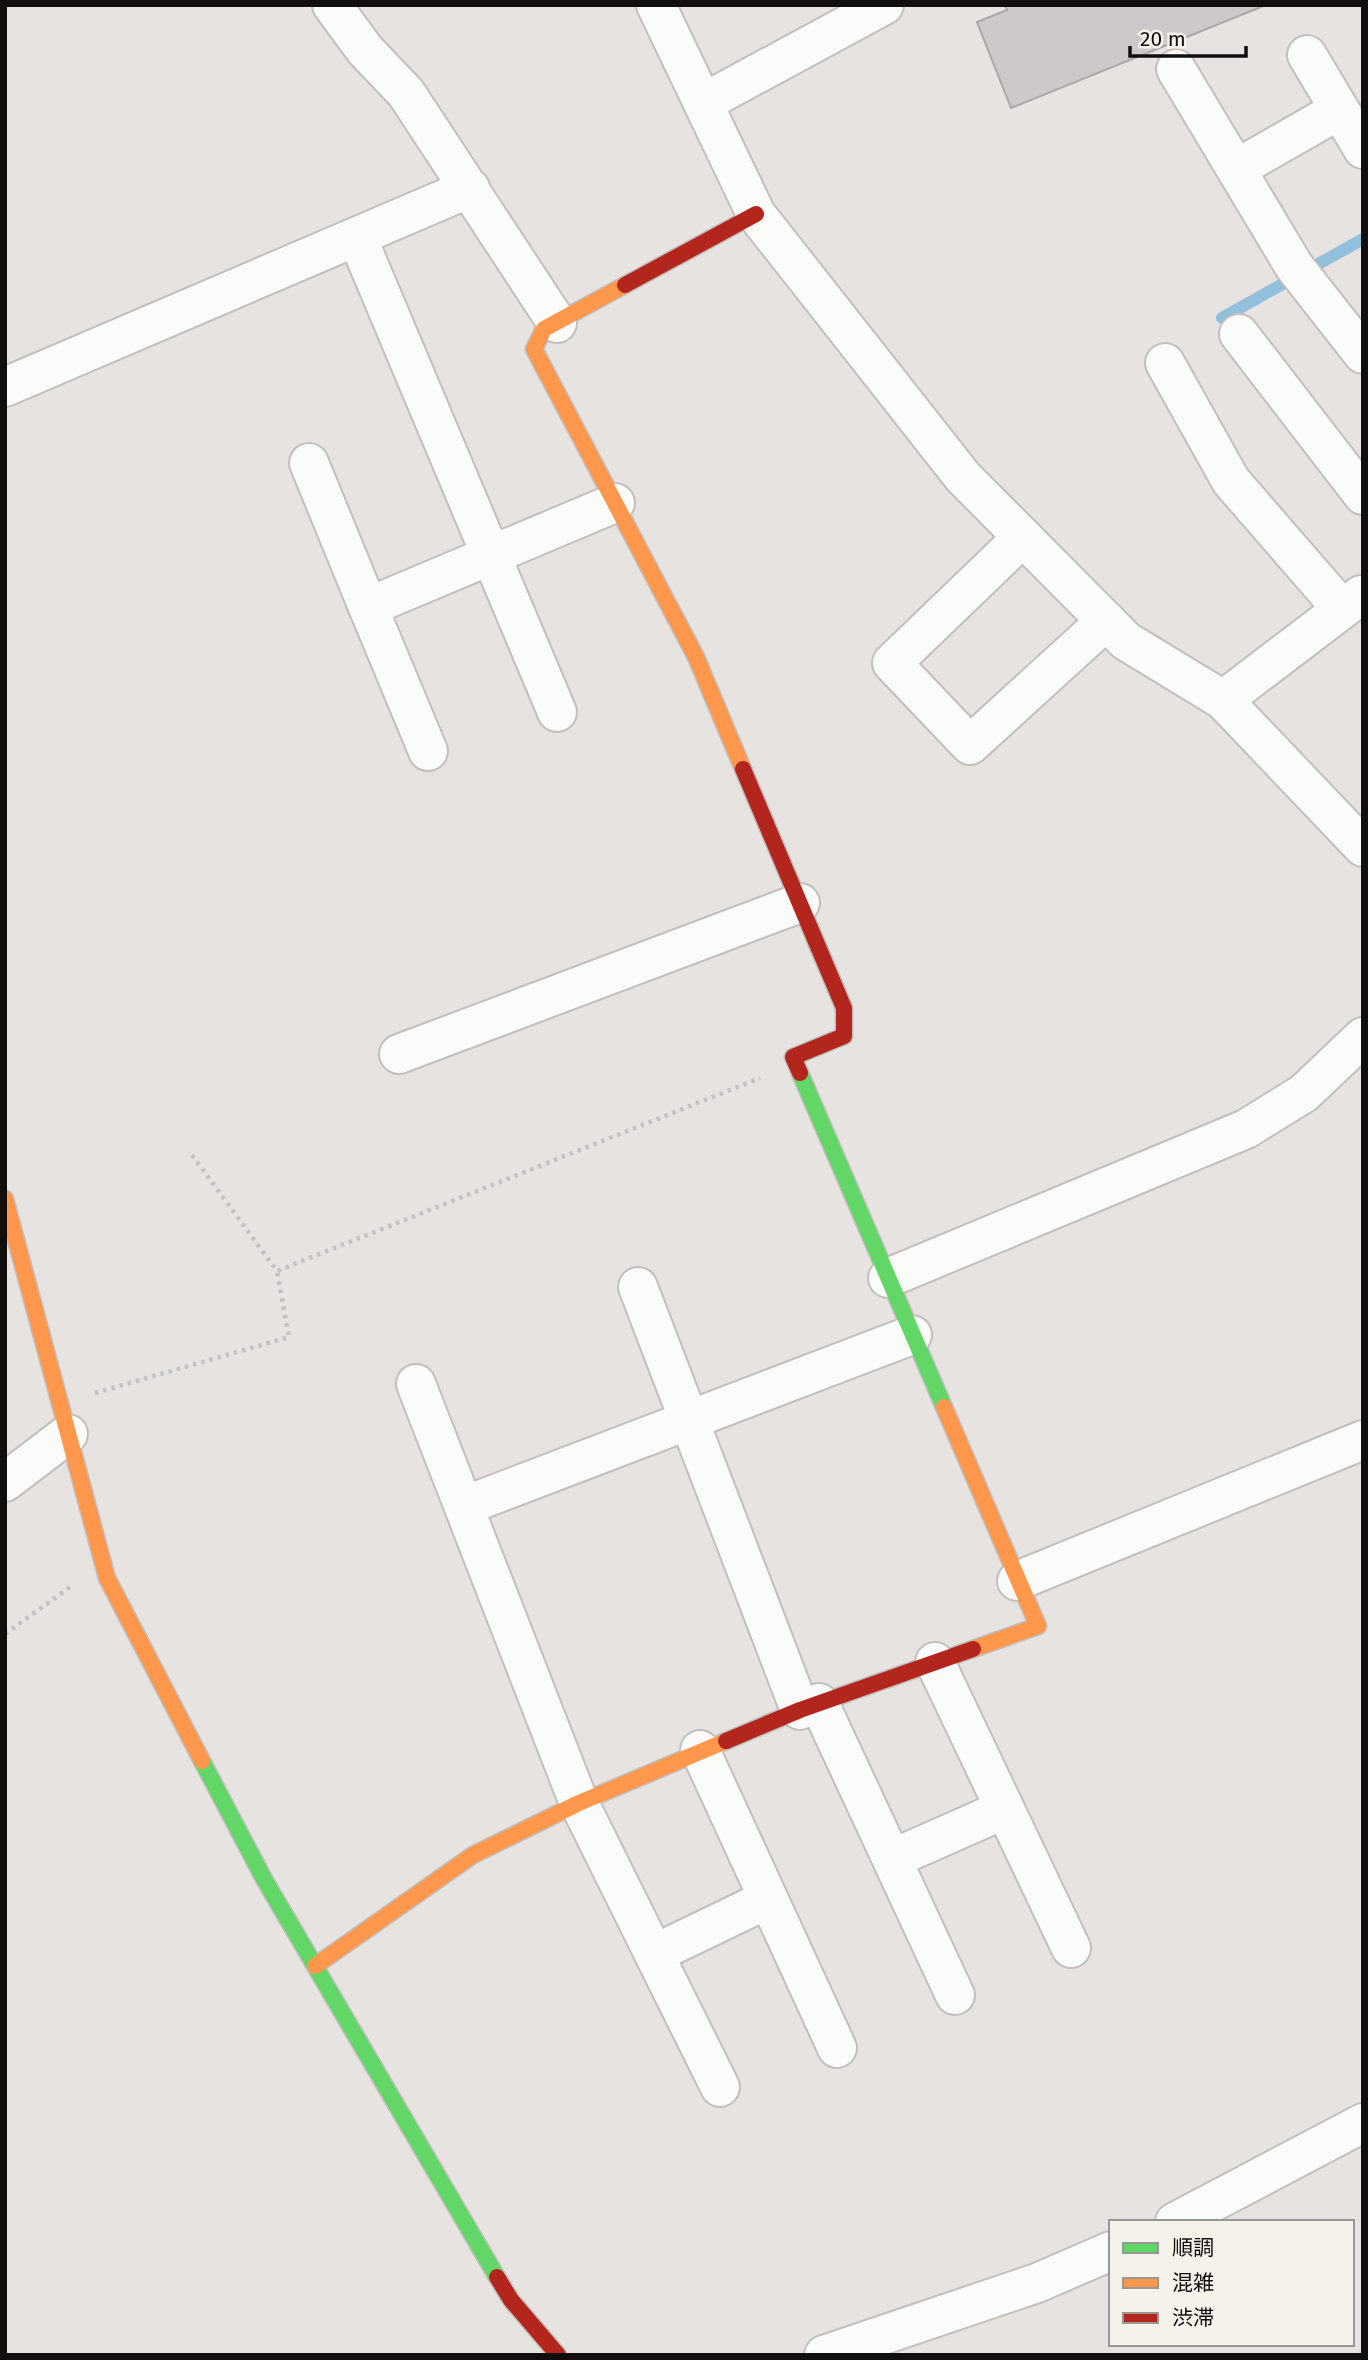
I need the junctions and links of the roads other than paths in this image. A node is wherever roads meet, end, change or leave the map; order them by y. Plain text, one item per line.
1 (332, 5) edge
2 (656, 5) edge
3 (884, 5) edge
4 (1307, 55) dead end
5 (1177, 69) dead end
6 (703, 103) junction
7 (1339, 110) junction
8 (1363, 149) edge
9 (1236, 169) junction
10 (470, 188) junction
11 (756, 214) junction
12 (357, 237) junction
13 (557, 323) junction
14 (1239, 334) dead end
15 (1363, 354) edge
16 (1165, 363) dead end
17 (5, 387) edge
18 (309, 463) dead end
19 (1363, 495) edge
20 (615, 503) junction
21 (1023, 537) junction
22 (491, 555) junction
23 (1352, 601) edge
24 (369, 607) junction
25 (1106, 621) junction
26 (1223, 700) junction
27 (556, 712) dead end
28 (428, 751) dead end
29 (1363, 847) edge
30 (800, 903) junction
31 (1363, 1037) edge
32 (399, 1055) dead end
33 (5, 1199) edge
34 (888, 1278) junction
35 (638, 1287) dead end
36 (912, 1335) junction
37 (416, 1384) dead end
38 (64, 1419) junction
39 (690, 1419) junction
40 (1363, 1440) edge
41 (5, 1482) edge
42 (464, 1506) junction
43 (1017, 1581) junction
44 (935, 1662) junction
45 (810, 1707) junction
46 (700, 1750) junction
47 (579, 1803) junction
48 (1004, 1809) junction
49 (892, 1859) junction
50 (768, 1899) junction
51 (1071, 1948) dead end
52 (654, 1954) junction
53 (315, 1966) junction
54 (955, 1995) dead end
55 (838, 2048) dead end
56 (720, 2087) dead end
57 (1363, 2123) edge
58 (1179, 2220) edge
59 (1109, 2252) edge
60 (913, 2341) edge
61 (558, 2355) edge
62 (824, 2355) edge

1 - 10 street
2 - 6 street
3 - 6 street
4 - 7 street
5 - 9 street
6 - 11 street
7 - 8 street
7 - 9 street
9 - 15 street
10 - 12 street
10 - 13 street
11 - 13 street
11 - 21 street
12 - 17 street
12 - 22 street
13 - 20 street
14 - 19 street
16 - 23 street
18 - 24 street
20 - 22 street
20 - 30 street
21 - 25 street
21 - 25 street
22 - 24 street
22 - 27 street
23 - 26 street
24 - 28 street
25 - 26 street
26 - 29 street
30 - 32 street
30 - 34 street
31 - 34 street
33 - 38 street
34 - 36 street
35 - 39 street
36 - 39 street
36 - 43 street
37 - 42 street
38 - 41 street
38 - 53 street
39 - 42 street
39 - 45 street
40 - 43 street
42 - 47 street
43 - 44 street
44 - 45 street
44 - 48 street
45 - 46 street
45 - 49 street
46 - 47 street
46 - 50 street
47 - 52 street
47 - 53 street
48 - 49 street
48 - 51 street
49 - 54 street
50 - 52 street
50 - 55 street
52 - 56 street
53 - 61 street
57 - 58 street
59 - 60 street
60 - 62 street

